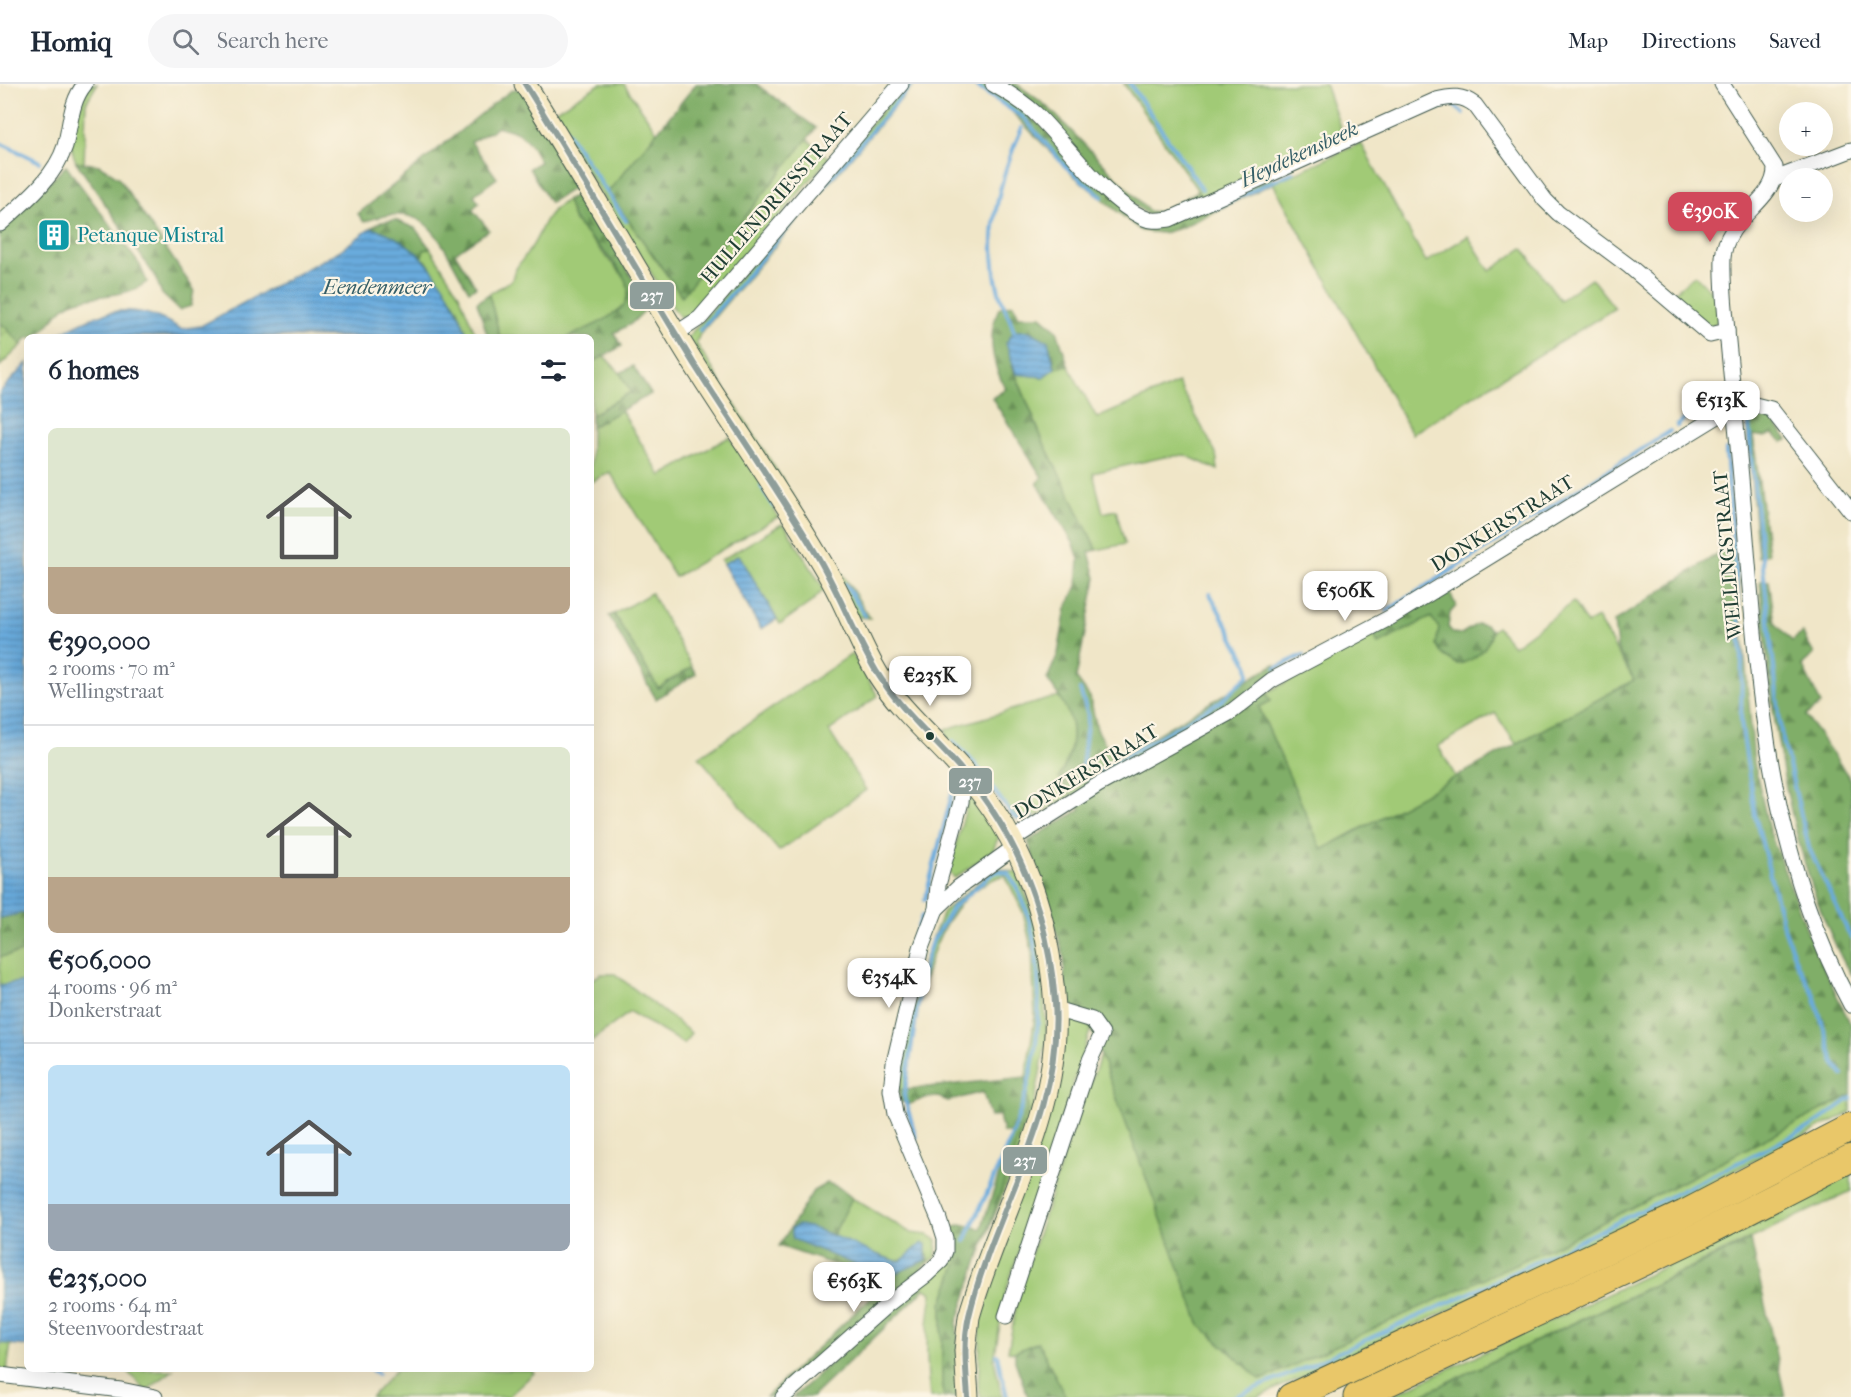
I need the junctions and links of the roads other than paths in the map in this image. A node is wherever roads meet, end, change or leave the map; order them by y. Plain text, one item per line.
1 (85, 84) edge
2 (525, 84) edge
3 (901, 84) edge
4 (993, 84) edge
5 (1722, 84) edge
6 (1851, 150) edge
7 (1775, 179) junction
8 (0, 224) edge
9 (1727, 331) junction
10 (677, 333) junction
11 (1734, 406) junction
12 (1851, 512) edge
13 (965, 774) junction
14 (1014, 842) junction
15 (936, 909) junction
16 (1849, 1000) edge
17 (1055, 1009) junction
18 (1851, 1127) edge
19 (1851, 1158) edge
20 (1006, 1316) dead end
21 (0, 1375) edge
22 (155, 1397) edge
23 (783, 1397) edge
24 (968, 1397) edge
25 (1291, 1397) edge
26 (1357, 1397) edge

1 - 8 street
2 - 10 street
3 - 10 street, HULLENDRIESSTRAAT
4 - 9 street
5 - 7 street
6 - 7 street
7 - 9 street, WELLINGSTRAAT
9 - 11 street, WELLINGSTRAAT
10 - 13 street
11 - 12 street
11 - 14 street, DONKERSTRAAT
11 - 16 street, WELLINGSTRAAT
13 - 14 street
13 - 15 street
14 - 15 street, DONKERSTRAAT
14 - 17 street
15 - 23 street
17 - 20 street
17 - 24 street
18 - 25 highway
19 - 26 highway
21 - 22 street

